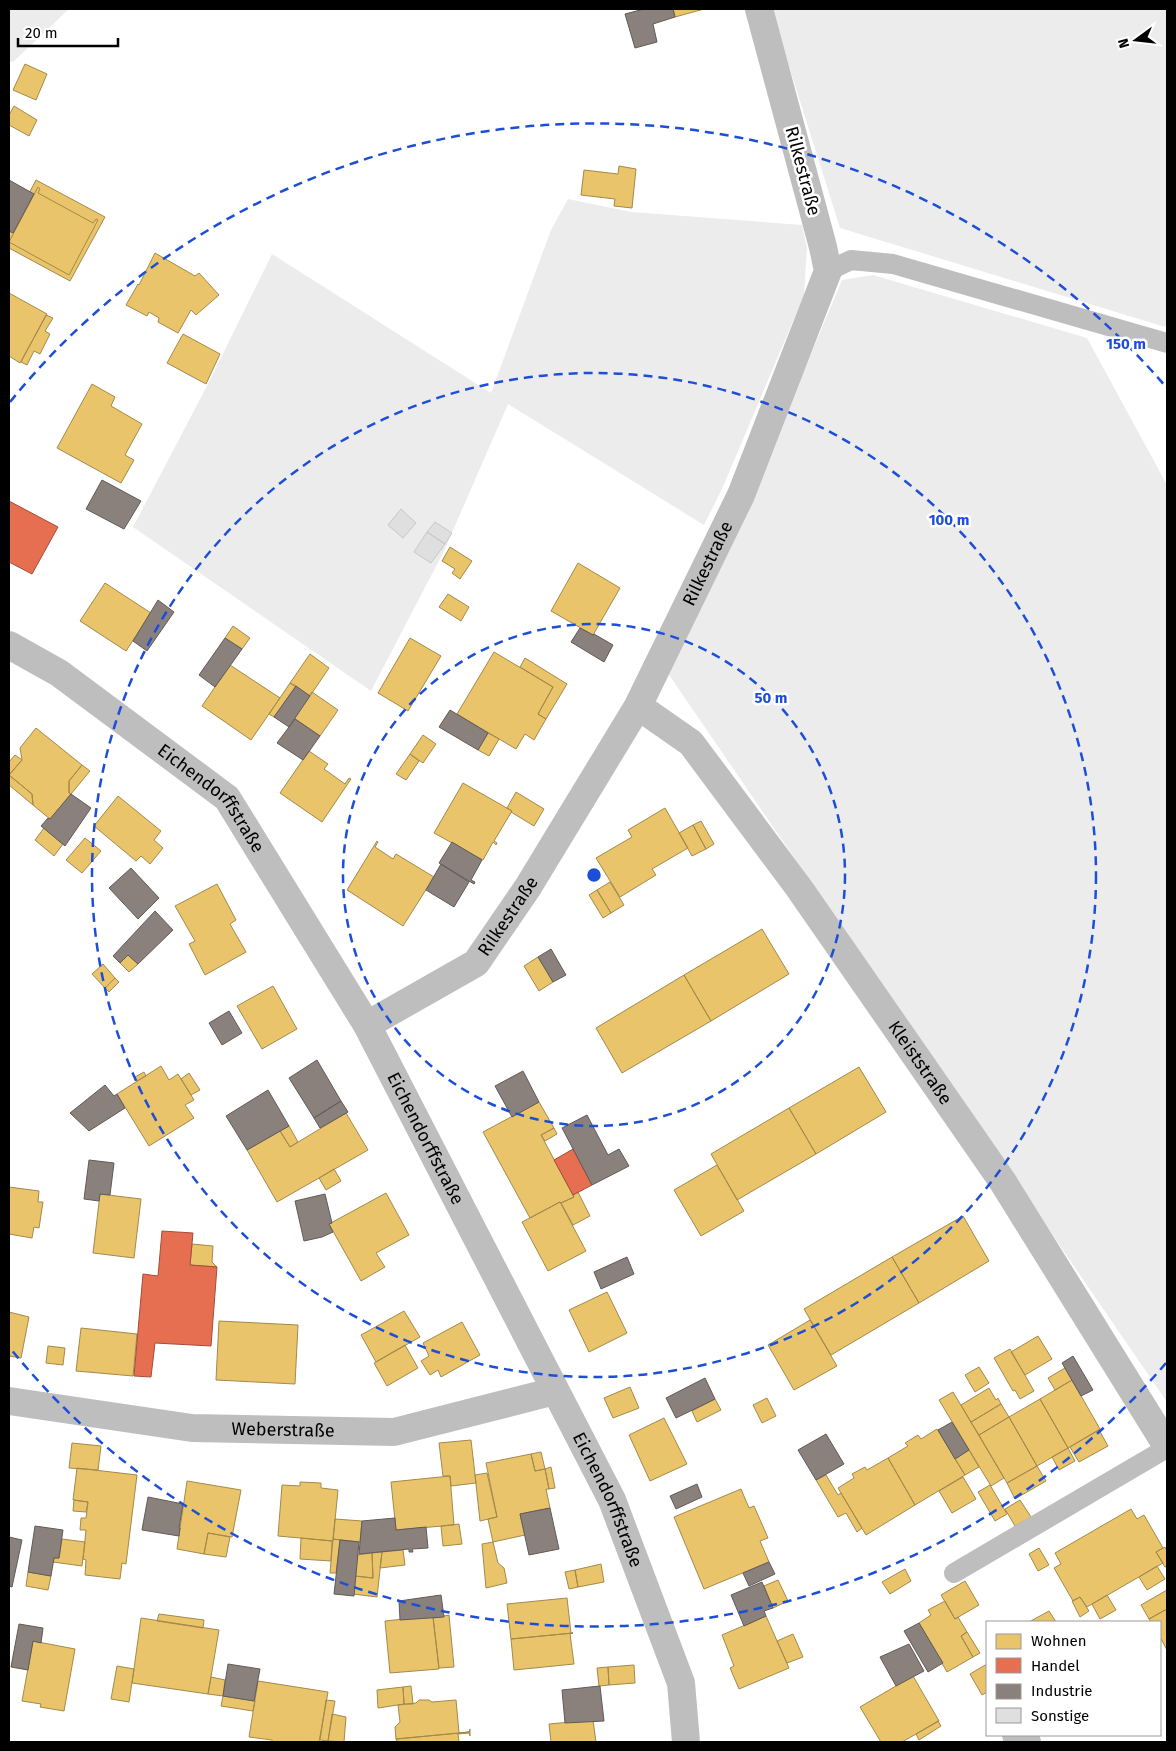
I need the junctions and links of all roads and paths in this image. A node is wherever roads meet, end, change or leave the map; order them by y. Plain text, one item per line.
1 (759, 9) edge
2 (828, 271) junction
3 (1167, 343) edge
4 (9, 645) edge
5 (638, 706) junction
6 (367, 1025) junction
7 (555, 1391) junction
8 (9, 1401) edge
9 (1167, 1447) edge
10 (954, 1573) dead end
11 (686, 1742) edge

1 - 2 street, Rilkestraße
2 - 3 lane
2 - 5 street, Rilkestraße
4 - 6 street, Eichendorffstraße
5 - 6 street, Rilkestraße
5 - 9 street, Kleiststraße
6 - 7 street, Eichendorffstraße
7 - 8 street, Weberstraße
7 - 11 street, Eichendorffstraße
9 - 10 lane

